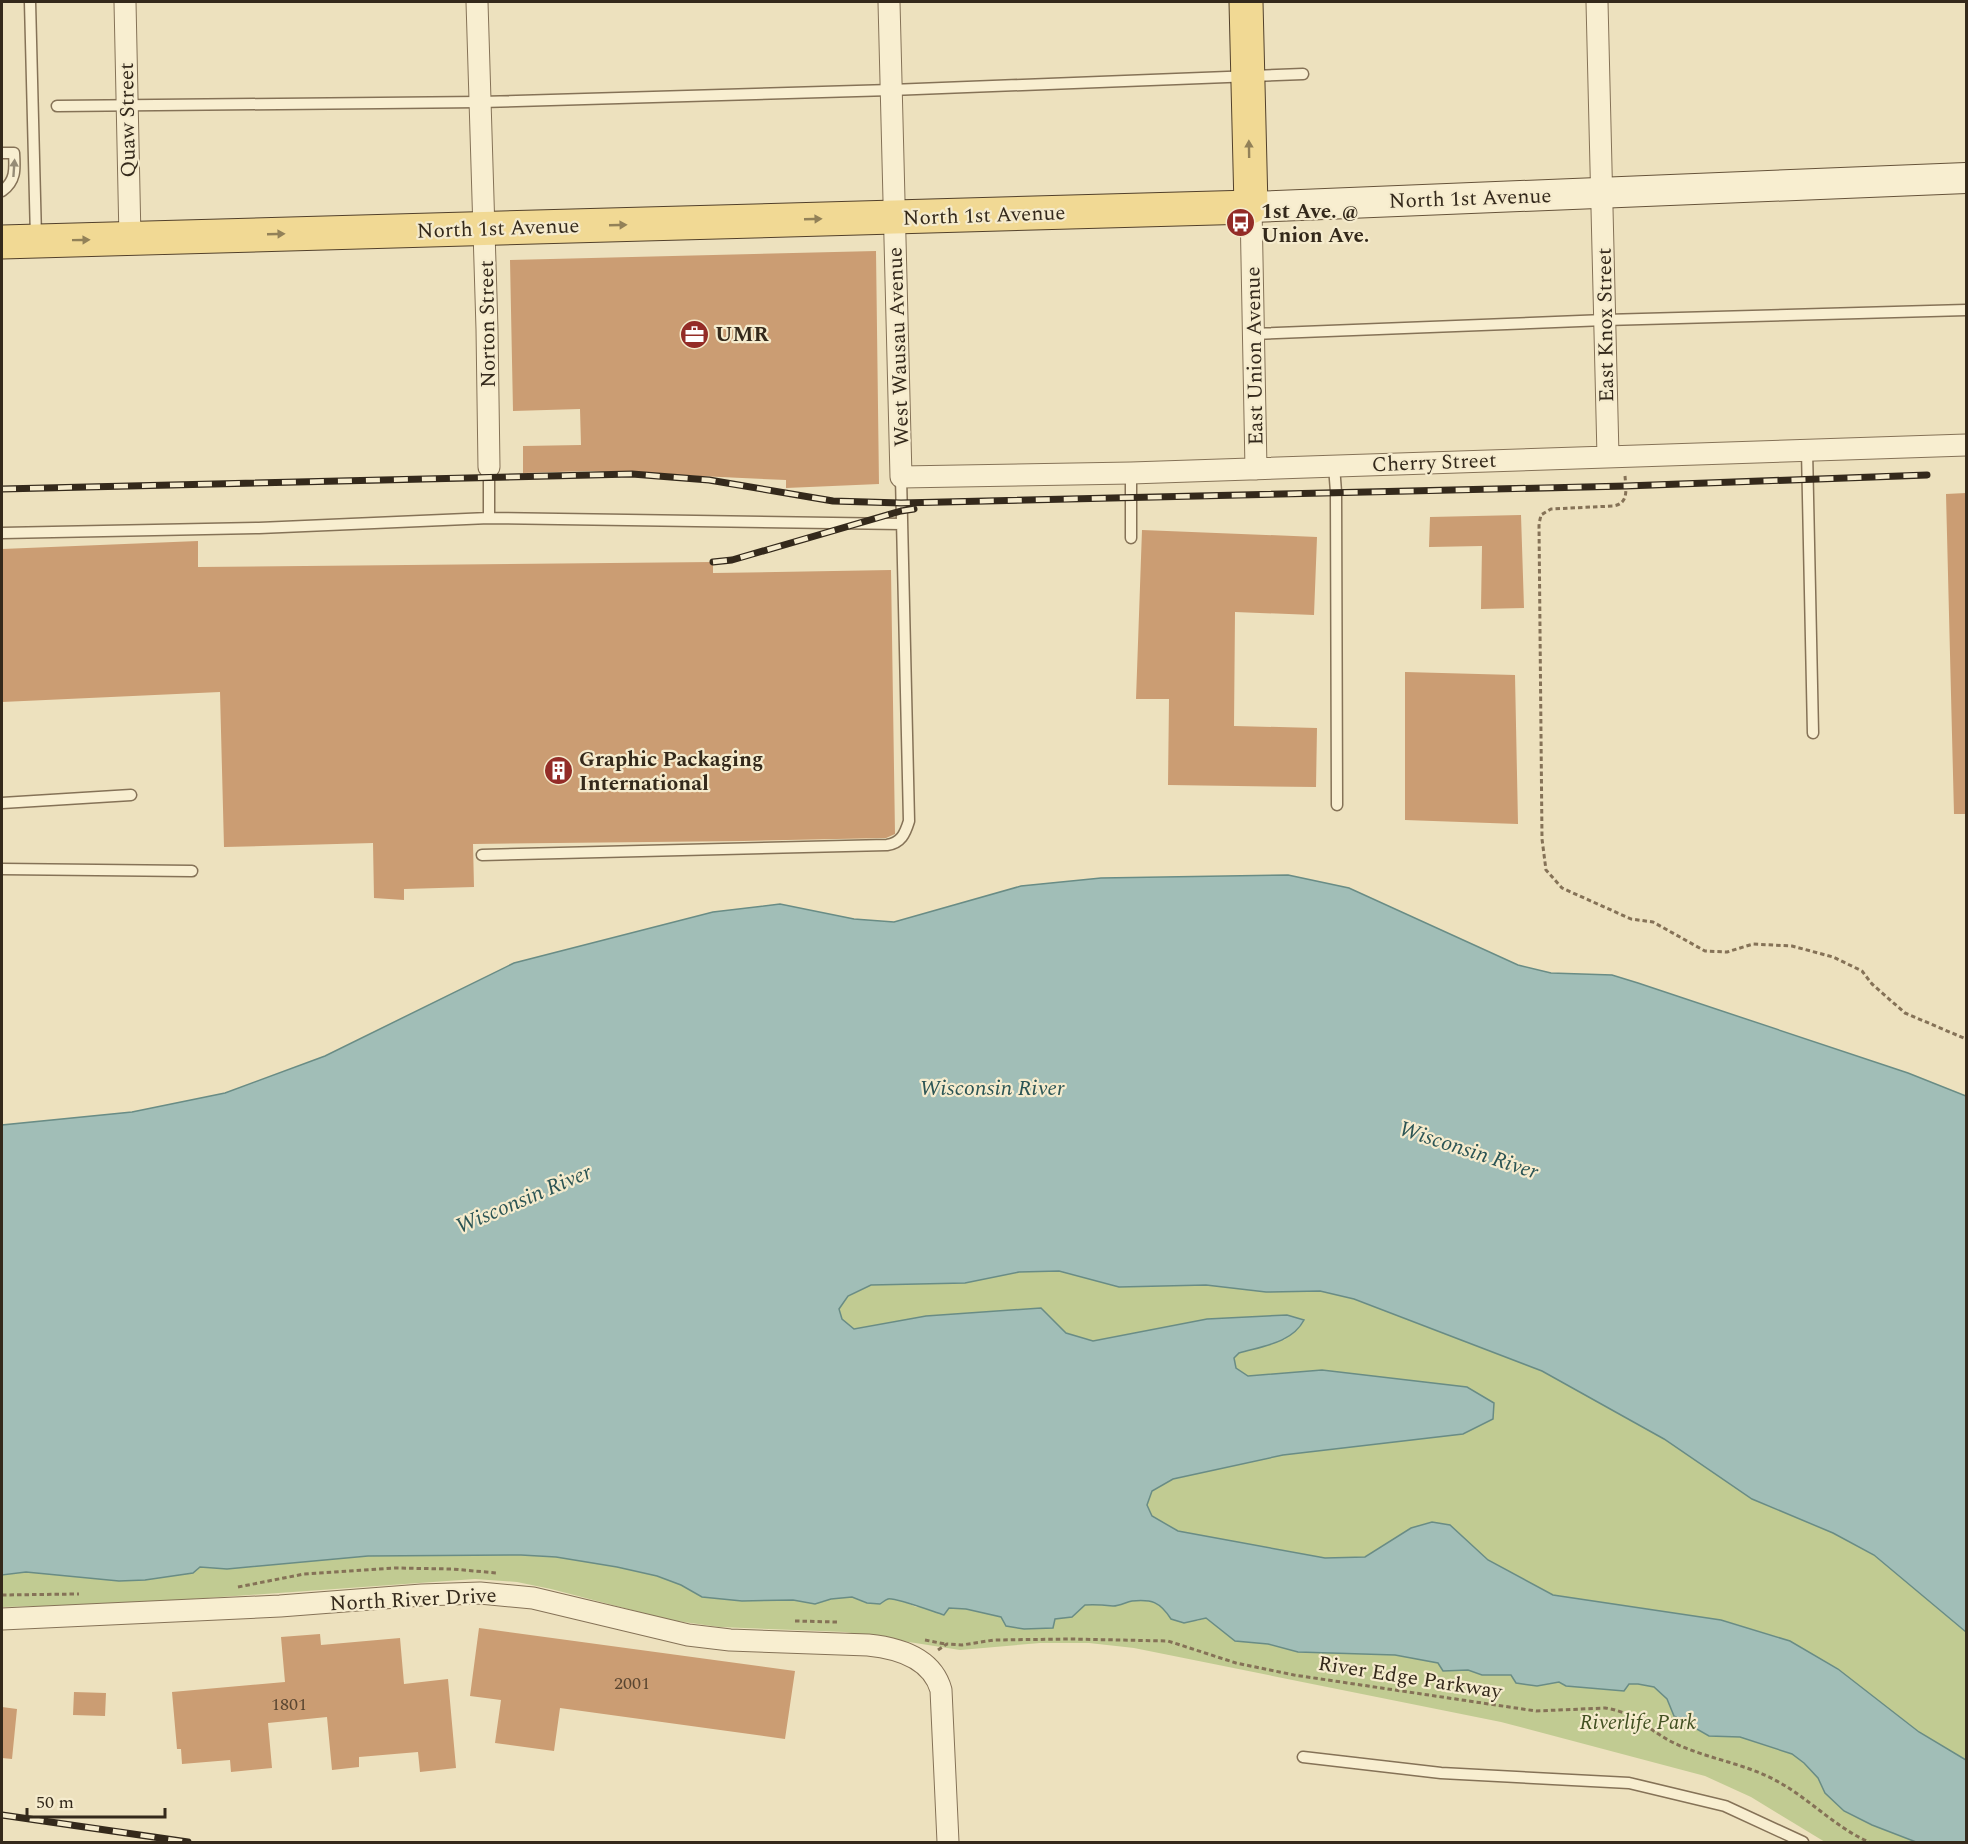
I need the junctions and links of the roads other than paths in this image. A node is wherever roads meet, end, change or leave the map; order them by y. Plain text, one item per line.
1 (30, 2) edge
2 (125, 2) edge
3 (477, 2) edge
4 (889, 2) edge
5 (1246, 2) edge
6 (1597, 2) edge
7 (1303, 74) dead end
8 (1248, 76) junction
9 (891, 90) junction
10 (481, 102) junction
11 (127, 104) junction
12 (57, 106) dead end
13 (2, 153) edge
14 (1966, 178) edge
15 (2, 191) edge
16 (1602, 193) junction
17 (1251, 207) junction
18 (895, 217) junction
19 (484, 229) junction
20 (130, 238) junction
21 (36, 241) junction
22 (2, 242) edge
23 (1966, 310) edge
24 (1605, 320) junction
25 (1254, 334) junction
26 (1966, 445) edge
27 (1807, 450) junction
28 (1616, 456) junction
29 (1334, 466) junction
30 (489, 467) joint
31 (1256, 469) junction
32 (1131, 473) junction
33 (901, 477) junction
34 (489, 518) junction
35 (902, 524) junction
36 (2, 533) edge
37 (1131, 538) dead end
38 (1813, 733) dead end
39 (131, 795) dead end
40 (2, 803) edge
41 (1337, 805) dead end
42 (482, 855) dead end
43 (2, 869) edge
44 (192, 871) dead end
45 (2, 1619) edge
46 (1303, 1757) dead end
47 (948, 1842) edge
48 (1803, 1842) edge

1 - 21 lane
2 - 11 street, Quaw Street
3 - 10 street, Norton Street
4 - 9 street, West Wausau Avenue
5 - 8 main road
6 - 16 street, East Knox Street
7 - 8 lane
8 - 9 lane
17 -> 8 main road
9 - 10 lane
9 - 18 street, West Wausau Avenue
10 - 11 lane
10 - 19 street, Norton Street
11 - 12 lane
11 - 20 street, Quaw Street
15 -> 13 lane
14 - 16 street, North 1st Avenue
16 - 17 street, North 1st Avenue
16 - 24 street, East Knox Street
17 - 18 main road, North 1st Avenue
17 - 25 street, East Union Avenue
19 -> 18 main road, North 1st Avenue
18 - 33 street, West Wausau Avenue
20 -> 19 main road, North 1st Avenue
19 - 30 street, Norton Street
21 -> 20 main road, North 1st Avenue
21 - 22 main road, North 1st Avenue
23 - 24 lane
24 - 25 lane
24 - 28 street, East Knox Street
25 - 31 street, East Union Avenue
26 - 27 street, Cherry Street
27 - 28 street, Cherry Street
27 - 38 lane
28 - 29 street, Cherry Street
29 - 31 street, Cherry Street
29 - 41 lane
30 - 34 lane
31 - 32 street, Cherry Street
32 - 33 street, Cherry Street
32 - 37 lane
33 - 35 lane
34 - 35 lane
34 - 36 lane
35 - 42 lane
39 - 40 lane
43 - 44 lane
45 - 47 street, North River Drive
46 - 48 lane

